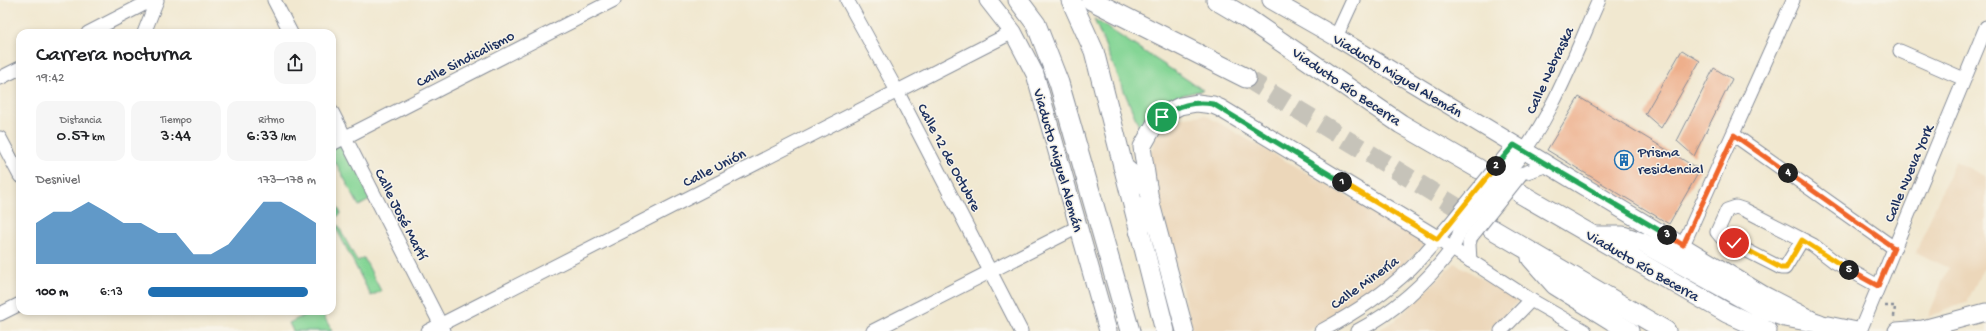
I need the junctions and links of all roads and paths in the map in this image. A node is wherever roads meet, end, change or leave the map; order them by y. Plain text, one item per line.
1 (152, 0) edge
2 (157, 0) edge
3 (274, 0) edge
4 (614, 0) edge
5 (847, 0) edge
6 (988, 0) edge
7 (1018, 0) edge
8 (1091, 0) edge
9 (1216, 0) edge
10 (1271, 0) edge
11 (1353, 0) edge
12 (1599, 0) edge
13 (1793, 0) edge
14 (1072, 1) edge
15 (1986, 27) edge
16 (96, 29) edge
17 (146, 29) edge
18 (289, 29) edge
19 (1013, 32) junction
20 (1336, 37) junction
21 (1900, 51) dead end
22 (16, 70) edge
23 (0, 78) edge
24 (1246, 78) tunnel mouth
25 (1964, 79) junction
26 (897, 91) junction
27 (336, 120) edge
28 (1734, 135) junction
29 (0, 138) edge
30 (345, 138) junction
31 (336, 142) edge
32 (1520, 148) junction
33 (1548, 165) junction
34 (1123, 167) junction
35 (16, 168) edge
36 (1511, 168) junction
37 (1479, 169) dead end
38 (1148, 194) junction
39 (1521, 194) dead end
40 (1078, 227) junction
41 (1492, 229) tunnel mouth
42 (1139, 231) junction
43 (1460, 231) junction
44 (1593, 236) junction
45 (1437, 239) junction
46 (1802, 240) junction
47 (1518, 244) junction
48 (1683, 245) junction
49 (1894, 248) junction
50 (1452, 249) junction
51 (1470, 261) junction
52 (991, 271) junction
53 (1878, 286) junction
54 (1531, 300) junction
55 (16, 306) edge
56 (1986, 312) edge
57 (0, 314) edge
58 (1818, 323) junction
59 (443, 328) edge
60 (428, 331) edge
61 (873, 331) edge
62 (1021, 331) edge
63 (1108, 331) edge
64 (1130, 331) edge
65 (1165, 331) edge
66 (1185, 331) edge
67 (1321, 331) edge
68 (1357, 331) edge
69 (1501, 331) edge
70 (1585, 331) edge
71 (1629, 331) edge
72 (1666, 331) edge
73 (1767, 331) edge
74 (1857, 331) edge
75 (1860, 331) edge
76 (1898, 331) edge

1 - 16 street
2 - 17 street
3 - 18 street
4 - 30 street, Calle Sindicalismo
5 - 26 street, Calle 12 de Octubre
6 - 19 main road, Viaducto Miguel Alemán
7 - 64 highway, Viaducto Miguel Alemán
8 - 24 highway
9 - 37 highway, Viaducto Río Becerra
10 - 20 main road, Viaducto Miguel Alemán
11 - 20 street
12 - 32 street, Calle Nebraska
13 - 28 street
14 - 34 highway
15 - 25 street, Calle Nueva York
19 - 26 street, Calle Unión
19 - 40 main road, Viaducto Miguel Alemán
20 - 32 main road, Viaducto Miguel Alemán
21 - 25 street
22 - 23 street
25 - 49 street, Calle Nueva York
26 - 52 street, Calle 12 de Octubre
26 - 59 street, Calle Unión
27 - 30 street, Calle José Martí
28 - 48 street
28 - 49 street
29 - 35 street
30 - 31 street, Calle Sindicalismo
30 - 59 street, Calle José Martí
32 - 33 main road
32 - 36 street, Calle Minería
33 - 36 street
33 - 48 main road
34 - 38 highway
34 - 42 highway
36 - 43 street, Calle Minería, bridge
38 - 42 highway
38 - 45 main road
38 - 66 main road
39 - 44 highway, Viaducto Río Becerra
40 - 52 street
40 - 63 main road, Viaducto Miguel Alemán
41 - 47 highway
42 - 65 highway
43 - 45 street, Calle Minería
43 - 50 street, Calle Minería
43 - 51 street
44 - 58 highway
44 - 73 highway, Viaducto Río Becerra
45 - 50 street
45 - 67 street, Calle Minería
46 - 46 street
46 - 53 street
47 - 71 highway
47 - 72 highway
48 - 58 main road
49 - 53 street, Calle Nueva York
50 - 51 street
50 - 68 street, Calle Minería
51 - 54 street
52 - 61 street
52 - 62 street, Calle 12 de Octubre
53 - 75 street, Calle Nueva York
54 - 69 street
54 - 70 street
55 - 57 street
56 - 76 main road
58 - 74 main road
59 - 60 street, Calle Unión

